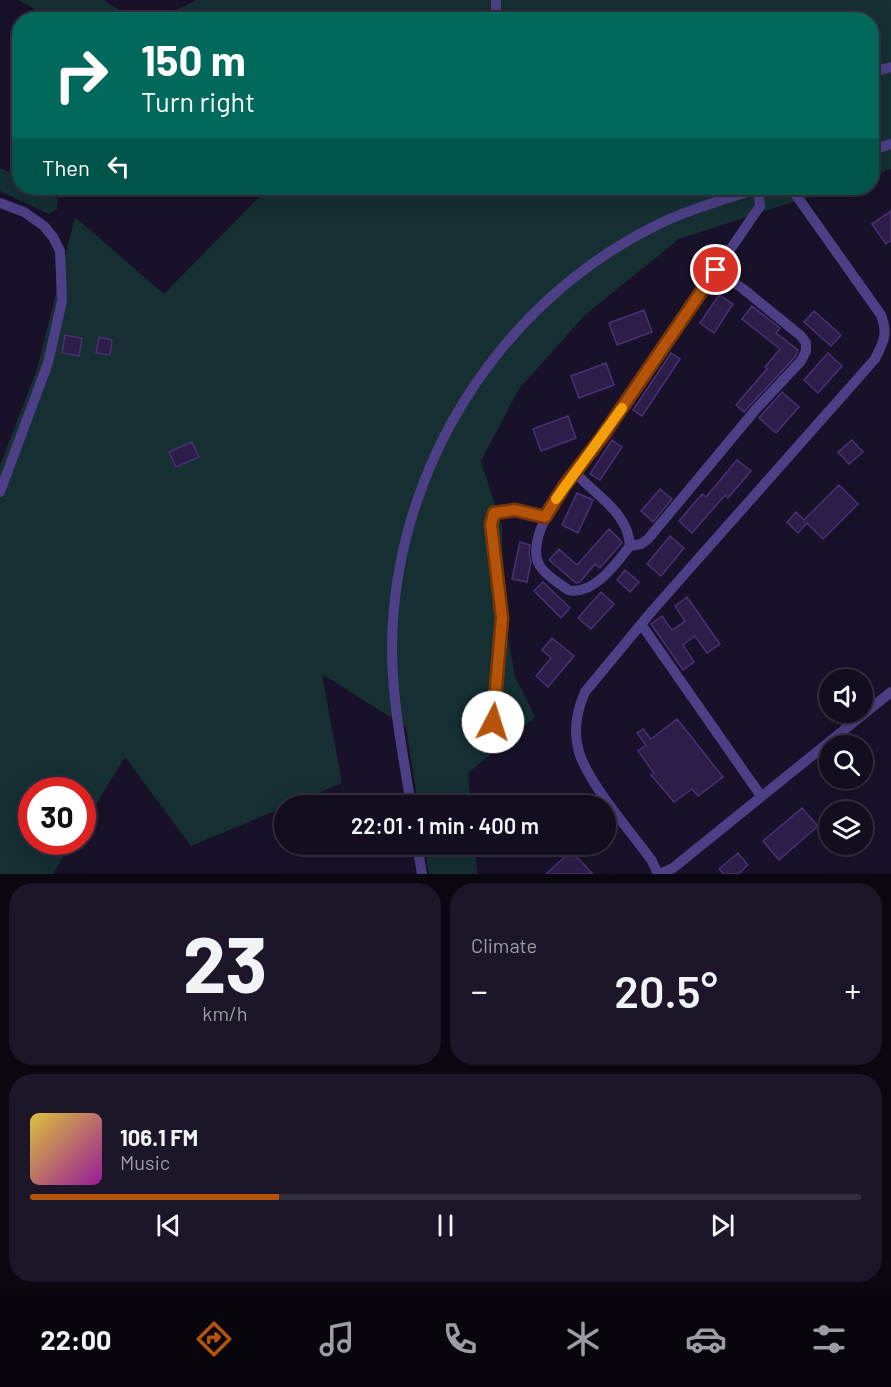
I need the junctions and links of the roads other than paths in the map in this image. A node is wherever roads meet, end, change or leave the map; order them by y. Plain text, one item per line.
1 (737, 195) edge
2 (759, 195) edge
3 (795, 195) edge
4 (0, 203) edge
5 (716, 270) junction
6 (889, 332) edge
7 (575, 472) junction
8 (0, 492) edge
9 (545, 517) junction
10 (630, 546) junction
11 (641, 624) junction
12 (891, 692) edge
13 (493, 722) dead end
14 (409, 795) edge
15 (761, 796) junction
16 (419, 855) edge
17 (422, 874) edge
18 (659, 874) edge

1 - 14 street
2 - 5 street
3 - 6 street
4 - 8 street
5 - 7 street
5 - 10 street
6 - 11 street
7 - 9 street
7 - 10 street
9 - 10 street
9 - 13 street
11 - 15 street
11 - 18 street
12 - 15 street
15 - 18 street
16 - 17 street

